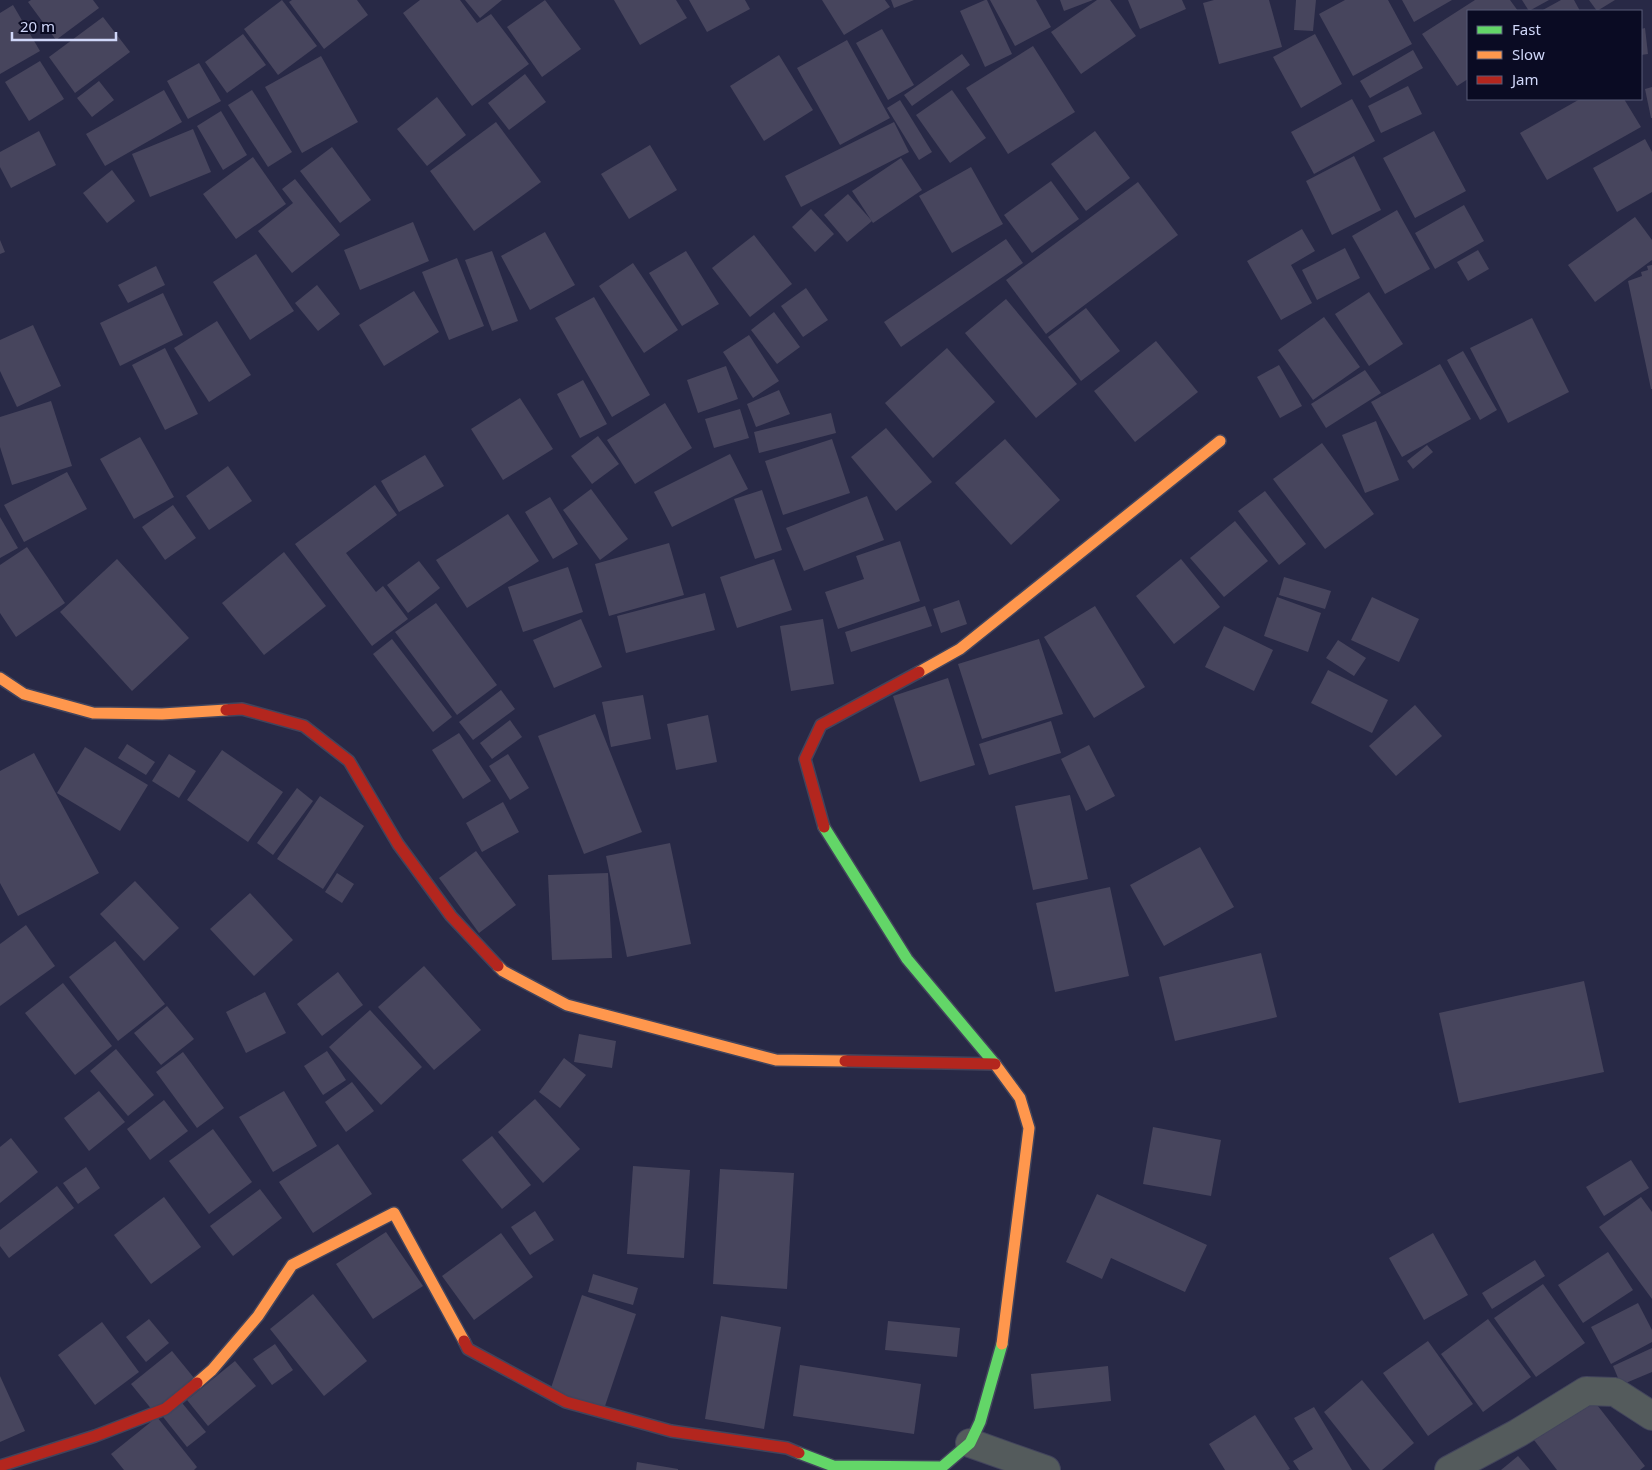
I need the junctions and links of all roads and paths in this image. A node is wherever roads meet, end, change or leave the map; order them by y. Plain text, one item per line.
1 (1220, 441) dead end
2 (0, 678) edge
3 (995, 1064) junction
4 (1652, 1416) edge
5 (970, 1443) junction
6 (0, 1466) edge
7 (833, 1468) edge
8 (1046, 1470) edge
9 (1448, 1470) edge

1 - 3 street
2 - 3 street
3 - 5 street
4 - 9 street
5 - 7 street
5 - 8 street
6 - 7 street

